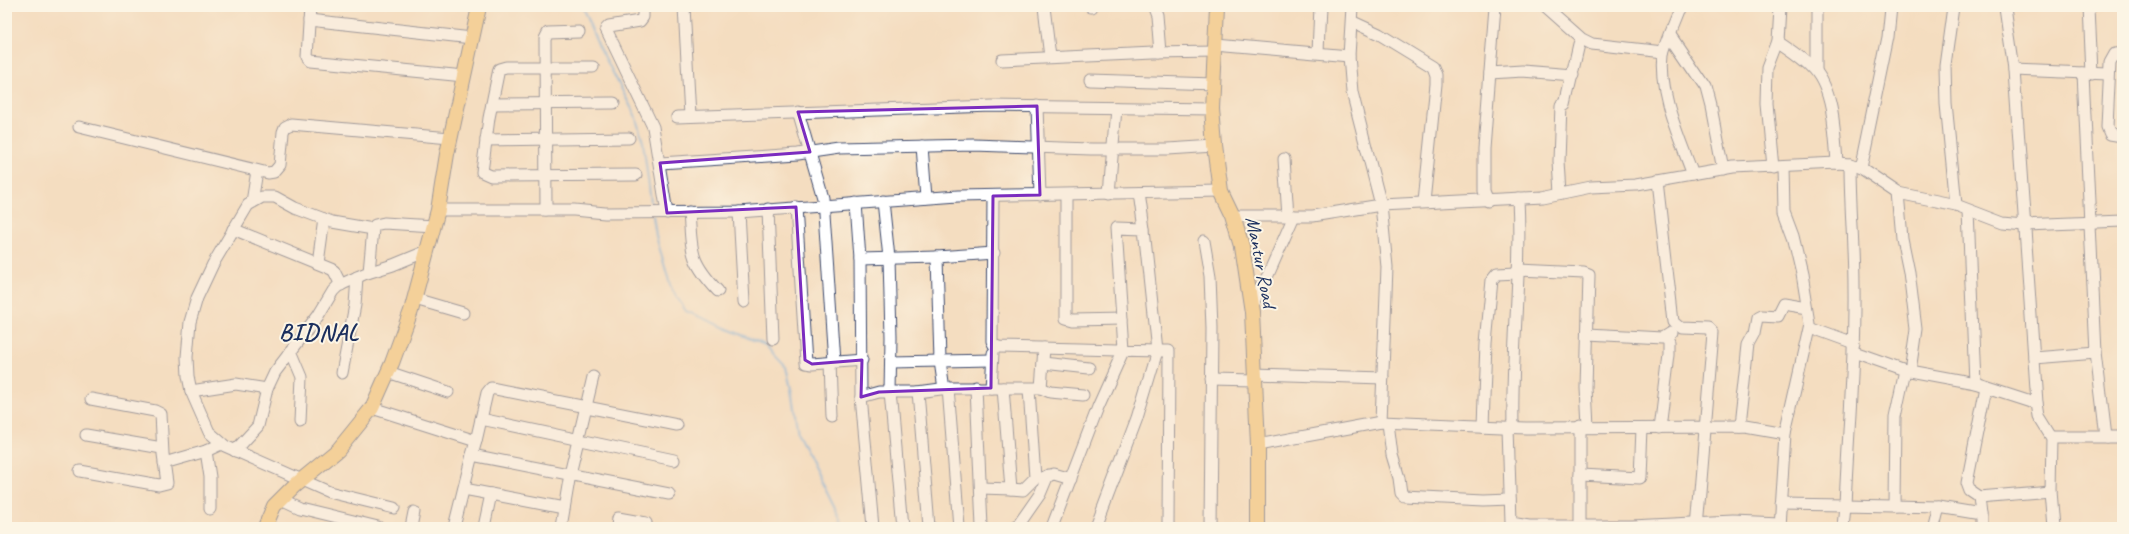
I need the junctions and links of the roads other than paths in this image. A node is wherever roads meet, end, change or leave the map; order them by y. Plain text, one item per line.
1 (310, 7) edge
2 (479, 7) edge
3 (643, 7) edge
4 (684, 7) edge
5 (1044, 7) edge
6 (1154, 7) edge
7 (1217, 7) edge
8 (1320, 7) edge
9 (1352, 7) edge
10 (1495, 7) edge
11 (1546, 7) edge
12 (1680, 7) edge
13 (1780, 7) edge
14 (1816, 7) edge
15 (1891, 7) edge
16 (1953, 7) edge
17 (2005, 7) edge
18 (2089, 7) edge
19 (309, 20) junction
20 (1353, 22) junction
21 (579, 32) dead end
22 (1670, 34) junction
23 (472, 38) junction
24 (1778, 41) junction
25 (1579, 44) dead end
26 (1216, 48) junction
27 (1318, 52) junction
28 (1663, 52) junction
29 (2122, 52) edge
30 (1160, 53) junction
31 (1349, 56) junction
32 (1050, 57) junction
33 (1002, 60) dead end
34 (592, 67) dead end
35 (545, 68) junction
36 (1816, 70) junction
37 (2014, 70) junction
38 (1490, 73) junction
39 (2087, 73) junction
40 (2108, 74) junction
41 (1573, 75) junction
42 (464, 76) junction
43 (1090, 80) dead end
44 (1214, 84) junction
45 (546, 103) junction
46 (614, 103) dead end
47 (492, 104) junction
48 (1037, 106) junction
49 (1116, 108) junction
50 (1212, 109) junction
51 (798, 112) junction
52 (690, 116) junction
53 (677, 117) dead end
54 (79, 127) dead end
55 (2122, 136) edge
56 (450, 138) junction
57 (629, 138) dead end
58 (486, 140) junction
59 (546, 140) junction
60 (922, 146) junction
61 (1215, 146) junction
62 (1039, 147) junction
63 (1114, 147) junction
64 (810, 152) junction
65 (1284, 159) dead end
66 (660, 163) junction
67 (1837, 163) junction
68 (1850, 164) junction
69 (1778, 166) junction
70 (1861, 168) junction
71 (1723, 170) junction
72 (257, 171) junction
73 (546, 175) junction
74 (636, 175) dead end
75 (1693, 175) junction
76 (1657, 181) junction
77 (1221, 191) junction
78 (1139, 193) junction
79 (1561, 193) junction
80 (1898, 193) junction
81 (1109, 194) junction
82 (1040, 195) junction
83 (1066, 195) junction
84 (993, 196) junction
85 (926, 198) junction
86 (1518, 198) junction
87 (883, 201) junction
88 (1488, 201) junction
89 (252, 202) junction
90 (1424, 202) junction
91 (856, 203) junction
92 (823, 204) junction
93 (1381, 205) junction
94 (1956, 205) junction
95 (796, 207) junction
96 (768, 209) junction
97 (438, 210) junction
98 (546, 210) junction
99 (1968, 211) junction
100 (688, 212) junction
101 (740, 212) junction
102 (664, 213) junction
103 (1233, 216) junction
104 (1291, 216) junction
105 (324, 219) junction
106 (2122, 221) edge
107 (2091, 223) junction
108 (2024, 225) junction
109 (434, 226) junction
110 (233, 229) junction
111 (373, 229) junction
112 (1144, 229) junction
113 (1204, 241) dead end
114 (427, 251) junction
115 (994, 252) junction
116 (937, 257) junction
117 (889, 258) junction
118 (860, 259) junction
119 (318, 263) junction
120 (369, 272) junction
121 (1517, 272) junction
122 (358, 277) junction
123 (341, 285) junction
124 (718, 291) dead end
125 (415, 299) junction
126 (744, 302) dead end
127 (1251, 307) junction
128 (1807, 309) junction
129 (463, 312) dead end
130 (1122, 319) junction
131 (1676, 326) junction
132 (1810, 327) junction
133 (1588, 334) junction
134 (1666, 336) junction
135 (773, 339) dead end
136 (994, 345) junction
137 (1854, 347) junction
138 (1044, 348) junction
139 (1124, 349) junction
140 (292, 351) junction
141 (1157, 351) junction
142 (2096, 353) junction
143 (2034, 358) junction
144 (862, 360) junction
145 (992, 360) junction
146 (940, 361) junction
147 (832, 362) junction
148 (891, 362) junction
149 (1043, 363) junction
150 (1089, 368) dead end
151 (1908, 370) junction
152 (342, 372) dead end
153 (388, 372) junction
154 (593, 377) dead end
155 (1254, 377) junction
156 (1383, 378) junction
157 (1211, 380) junction
158 (1981, 385) junction
159 (976, 387) junction
160 (946, 388) junction
161 (991, 388) junction
162 (1003, 388) junction
163 (1041, 388) junction
164 (267, 389) junction
165 (1029, 389) junction
166 (191, 390) junction
167 (448, 392) dead end
168 (890, 392) junction
169 (918, 392) junction
170 (1083, 395) dead end
171 (861, 397) junction
172 (91, 399) dead end
173 (2037, 403) junction
174 (587, 406) junction
175 (372, 408) junction
176 (832, 417) dead end
177 (481, 419) junction
178 (300, 422) dead end
179 (1385, 423) junction
180 (677, 425) dead end
181 (1483, 426) junction
182 (1584, 426) junction
183 (1510, 427) junction
184 (1704, 427) junction
185 (1739, 427) junction
186 (1642, 428) junction
187 (1660, 428) junction
188 (1785, 434) junction
189 (86, 435) dead end
190 (2052, 437) junction
191 (2106, 437) junction
192 (2122, 438) edge
193 (578, 440) junction
194 (476, 441) junction
195 (221, 444) junction
196 (1258, 446) junction
197 (162, 448) junction
198 (206, 451) junction
199 (235, 451) junction
200 (472, 455) junction
201 (674, 460) dead end
202 (164, 463) junction
203 (80, 470) dead end
204 (570, 474) junction
205 (1048, 475) junction
206 (1580, 475) junction
207 (1035, 478) junction
208 (1071, 479) junction
209 (302, 480) junction
210 (981, 488) junction
211 (464, 489) junction
212 (1011, 489) junction
213 (2051, 491) junction
214 (491, 494) junction
215 (669, 494) dead end
216 (1979, 497) junction
217 (281, 499) junction
218 (1510, 499) junction
219 (1780, 504) junction
220 (1846, 505) junction
221 (1894, 506) junction
222 (1939, 507) junction
223 (394, 508) dead end
224 (564, 508) junction
225 (210, 509) dead end
226 (414, 512) dead end
227 (1981, 514) junction
228 (646, 523) dead end
229 (1697, 524) edge
230 (1779, 525) edge
231 (1528, 526) edge
232 (1574, 526) edge
233 (265, 527) edge
234 (378, 527) edge
235 (411, 527) edge
236 (454, 527) edge
237 (484, 527) edge
238 (560, 527) edge
239 (617, 527) edge
240 (873, 527) edge
241 (902, 527) edge
242 (929, 527) edge
243 (959, 527) edge
244 (982, 527) edge
245 (1017, 527) edge
246 (1052, 527) edge
247 (1096, 527) edge
248 (1168, 527) edge
249 (1210, 527) edge
250 (1258, 527) edge
251 (1843, 527) edge
252 (1934, 527) edge
253 (1981, 527) edge
254 (2054, 527) edge

1 - 19 street
2 - 23 main road
3 - 66 street
4 - 52 street
5 - 32 street
6 - 30 street
7 - 26 main road, Mantur Road
8 - 27 street
9 - 20 street
10 - 38 street
11 - 28 street
12 - 22 street
13 - 24 street
14 - 36 street
15 - 70 street
16 - 94 street
17 - 37 street
18 - 39 street
19 - 23 street
19 - 42 street
20 - 31 street
20 - 90 street
21 - 35 street
22 - 28 street
22 - 71 street
23 - 42 main road
24 - 36 street
24 - 69 street
25 - 41 street
26 - 27 street
26 - 30 street
26 - 44 main road, Mantur Road
27 - 31 street
28 - 75 street
29 - 40 street
30 - 32 street
31 - 93 street
32 - 33 street
34 - 35 street
35 - 45 street
35 - 47 street
36 - 67 street
37 - 39 street
37 - 108 street
38 - 41 street
38 - 88 street
39 - 40 street
39 - 107 street
40 - 55 street
41 - 79 street
42 - 56 main road
43 - 44 street
44 - 50 main road, Mantur Road
45 - 46 street
45 - 47 street
45 - 59 street
47 - 58 street
48 - 49 street
48 - 51 street
48 - 62 street
49 - 50 street
49 - 63 street
50 - 61 main road, Mantur Road
51 - 52 street
51 - 64 street
52 - 53 street
54 - 72 street
56 - 72 street
56 - 97 main road
57 - 59 street
58 - 59 street
58 - 73 street
59 - 73 street
60 - 62 street
60 - 64 street
60 - 85 street
61 - 63 street
61 - 77 main road, Mantur Road
62 - 63 street
62 - 82 street
63 - 81 street
64 - 66 street
64 - 92 street
65 - 104 street
66 - 102 street
67 - 68 street
67 - 69 street
68 - 70 street
68 - 137 street
69 - 71 street
69 - 128 street
70 - 80 street
71 - 75 street
72 - 89 street
73 - 74 street
73 - 98 street
75 - 76 street
76 - 79 street
76 - 131 street
77 - 78 street
77 - 103 main road, Mantur Road
78 - 81 street
78 - 112 street
79 - 86 street
80 - 94 street
80 - 151 street
81 - 83 street
82 - 83 street
82 - 84 street
83 - 130 street
84 - 85 street
84 - 115 street
85 - 87 street
86 - 88 street
86 - 121 street
87 - 91 street
87 - 117 street
88 - 90 street
89 - 105 street
89 - 110 street
90 - 93 street
91 - 92 street
91 - 118 street
92 - 95 street
92 - 147 street
93 - 104 street
93 - 156 street
94 - 99 street
95 - 96 street
95 - 147 street
96 - 101 street
96 - 135 street
97 - 98 street
97 - 109 main road
98 - 102 street
99 - 108 street
99 - 158 street
100 - 101 street
100 - 102 street
100 - 124 street
101 - 126 street
103 - 104 street
103 - 127 main road, Mantur Road
104 - 127 street
105 - 111 street
105 - 119 street
106 - 107 street
107 - 108 street
107 - 142 street
108 - 143 street
109 - 111 street
109 - 114 main road
110 - 119 street
110 - 166 street
111 - 120 street
112 - 130 street
112 - 141 street
113 - 157 street
114 - 120 street
114 - 125 main road
115 - 116 street
115 - 136 street
116 - 117 street
116 - 146 street
117 - 118 street
117 - 148 street
118 - 144 street
119 - 123 street
120 - 122 street
121 - 133 street
121 - 181 street
121 - 183 street
122 - 123 street
122 - 152 street
123 - 140 street
125 - 129 street
125 - 153 main road
127 - 155 main road, Mantur Road
128 - 132 street
128 - 185 street
130 - 139 street
131 - 134 street
131 - 184 street
132 - 137 street
132 - 188 street
133 - 134 street
133 - 182 street
134 - 187 street
136 - 138 street
136 - 145 street
137 - 151 street
137 - 220 street
138 - 139 street
138 - 149 street
139 - 141 street
139 - 208 street
140 - 164 street
140 - 178 street
141 - 247 street
141 - 248 street
142 - 143 street
142 - 191 street
143 - 173 street
144 - 147 street
144 - 171 street
145 - 146 street
145 - 161 street
146 - 148 street
146 - 160 street
147 - 176 street
148 - 168 street
149 - 150 street
149 - 163 street
151 - 158 street
151 - 221 street
153 - 167 street
153 - 175 main road
154 - 174 street
155 - 156 street
155 - 157 street
155 - 196 main road, Mantur Road
156 - 179 street
157 - 249 street
158 - 173 street
158 - 216 street
159 - 160 street
159 - 161 street
159 - 210 street
160 - 169 street
160 - 243 street
161 - 162 street
162 - 165 street
162 - 212 street
163 - 165 street
163 - 170 street
164 - 166 street
164 - 199 street
165 - 207 street
166 - 195 street
168 - 169 street
168 - 171 street
168 - 241 street
169 - 242 street
171 - 240 street
172 - 197 street
173 - 190 street
174 - 177 street
174 - 180 street
174 - 193 street
175 - 194 street
175 - 209 main road
177 - 193 street
177 - 194 street
179 - 181 street
179 - 196 street
179 - 218 street
181 - 183 street
182 - 183 street
182 - 186 street
182 - 206 street
183 - 218 street
184 - 185 street
184 - 187 street
184 - 229 street
185 - 188 street
186 - 187 street
186 - 206 street
188 - 219 street
189 - 197 street
190 - 191 street
190 - 213 street
191 - 192 street
193 - 201 street
193 - 204 street
194 - 200 street
195 - 198 street
195 - 199 street
196 - 250 main road, Mantur Road
197 - 202 street
198 - 202 street
198 - 225 street
199 - 209 street
200 - 204 street
200 - 211 street
202 - 203 street
204 - 215 street
204 - 224 street
205 - 207 street
205 - 208 street
205 - 245 street
206 - 232 street
207 - 212 street
208 - 246 street
209 - 217 main road
209 - 223 street
210 - 212 street
210 - 244 street
211 - 214 street
211 - 236 street
213 - 216 street
213 - 254 street
214 - 224 street
214 - 237 street
216 - 227 street
217 - 233 main road
217 - 234 street
218 - 231 street
219 - 220 street
219 - 230 street
220 - 221 street
220 - 251 street
221 - 222 street
222 - 227 street
222 - 252 street
224 - 238 street
226 - 235 street
227 - 253 street
228 - 239 street
229 - 230 street
229 - 232 street
231 - 232 street

